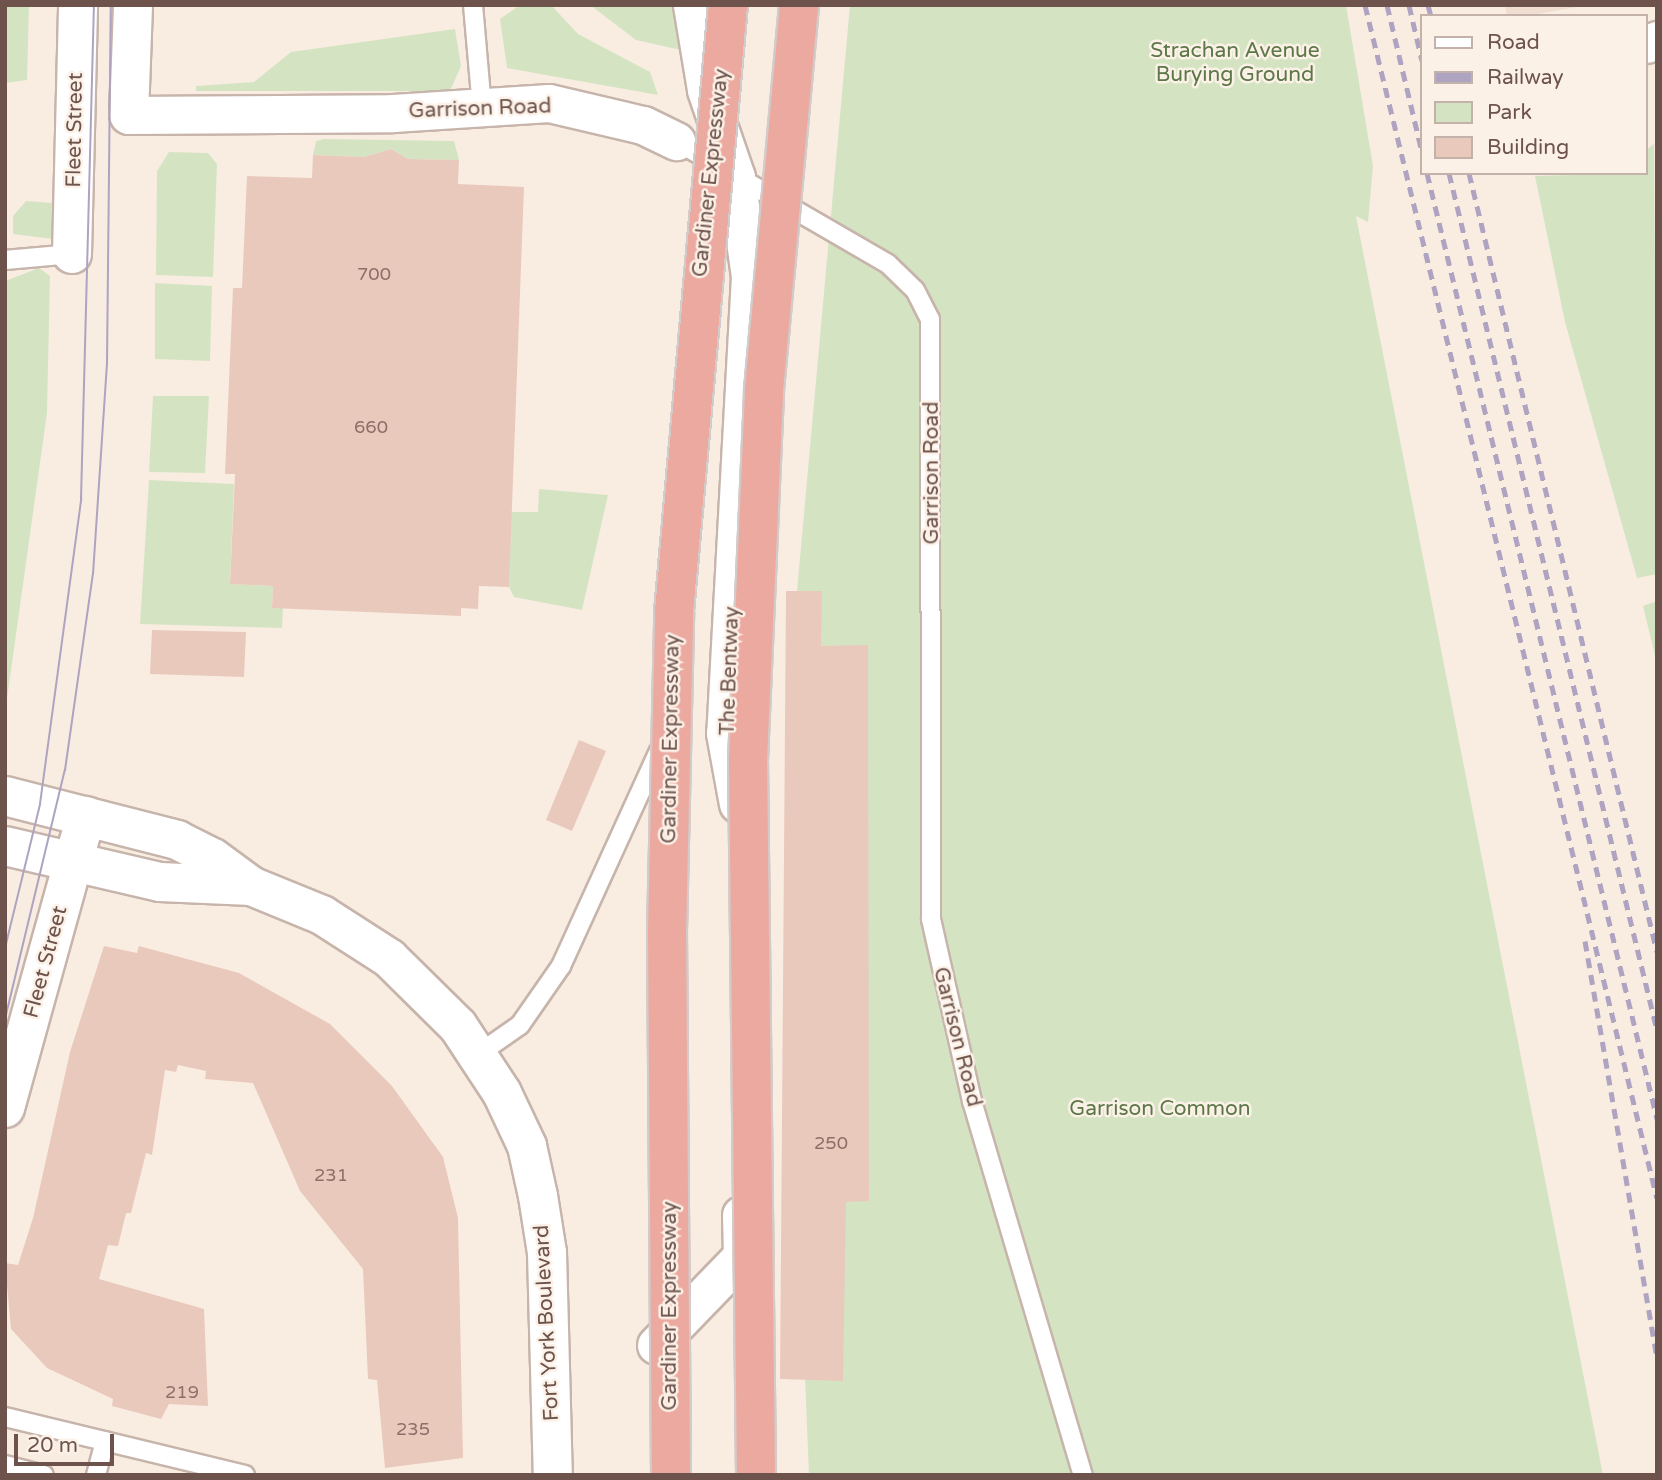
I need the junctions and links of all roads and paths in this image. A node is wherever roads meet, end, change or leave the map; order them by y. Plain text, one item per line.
1 (78, 5) edge
2 (133, 5) edge
3 (473, 5) edge
4 (692, 5) edge
5 (728, 5) edge
6 (799, 5) edge
7 (482, 107) junction
8 (129, 115) joint
9 (686, 147) junction
10 (736, 177) junction
11 (72, 254) joint
12 (5, 260) edge
13 (5, 796) edge
14 (86, 816) junction
15 (5, 846) edge
16 (74, 864) junction
17 (251, 886) junction
18 (477, 1055) junction
19 (5, 1108) edge
20 (5, 1417) edge
21 (105, 1441) junction
22 (5, 1465) edge
23 (221, 1472) edge
24 (44, 1475) edge
25 (96, 1475) edge
26 (245, 1475) edge
27 (553, 1475) edge
28 (657, 1475) edge
29 (671, 1475) edge
30 (756, 1475) edge
31 (1083, 1475) edge

1 - 11 street, Fleet Street
2 - 8 street
3 - 7 lane
4 - 10 street, The Bentway
5 - 29 highway, Gardiner Expressway, bridge
6 - 30 highway, bridge
7 - 8 street, Garrison Road
7 - 9 street, Garrison Road
9 - 10 lane, Garrison Road
9 - 18 lane
10 - 28 street, The Bentway
10 - 31 lane, Garrison Road
11 - 12 lane
13 - 14 street, Fort York Boulevard
14 - 16 street, Fleet Street
14 - 17 street, Fort York Boulevard
15 - 16 street, Fort York Boulevard
16 - 17 street, Fort York Boulevard
16 - 19 street, Fleet Street
17 - 18 street, Fort York Boulevard
18 - 27 street, Fort York Boulevard
20 - 21 lane
21 - 23 lane
21 - 25 lane
22 - 24 lane
23 - 26 lane

